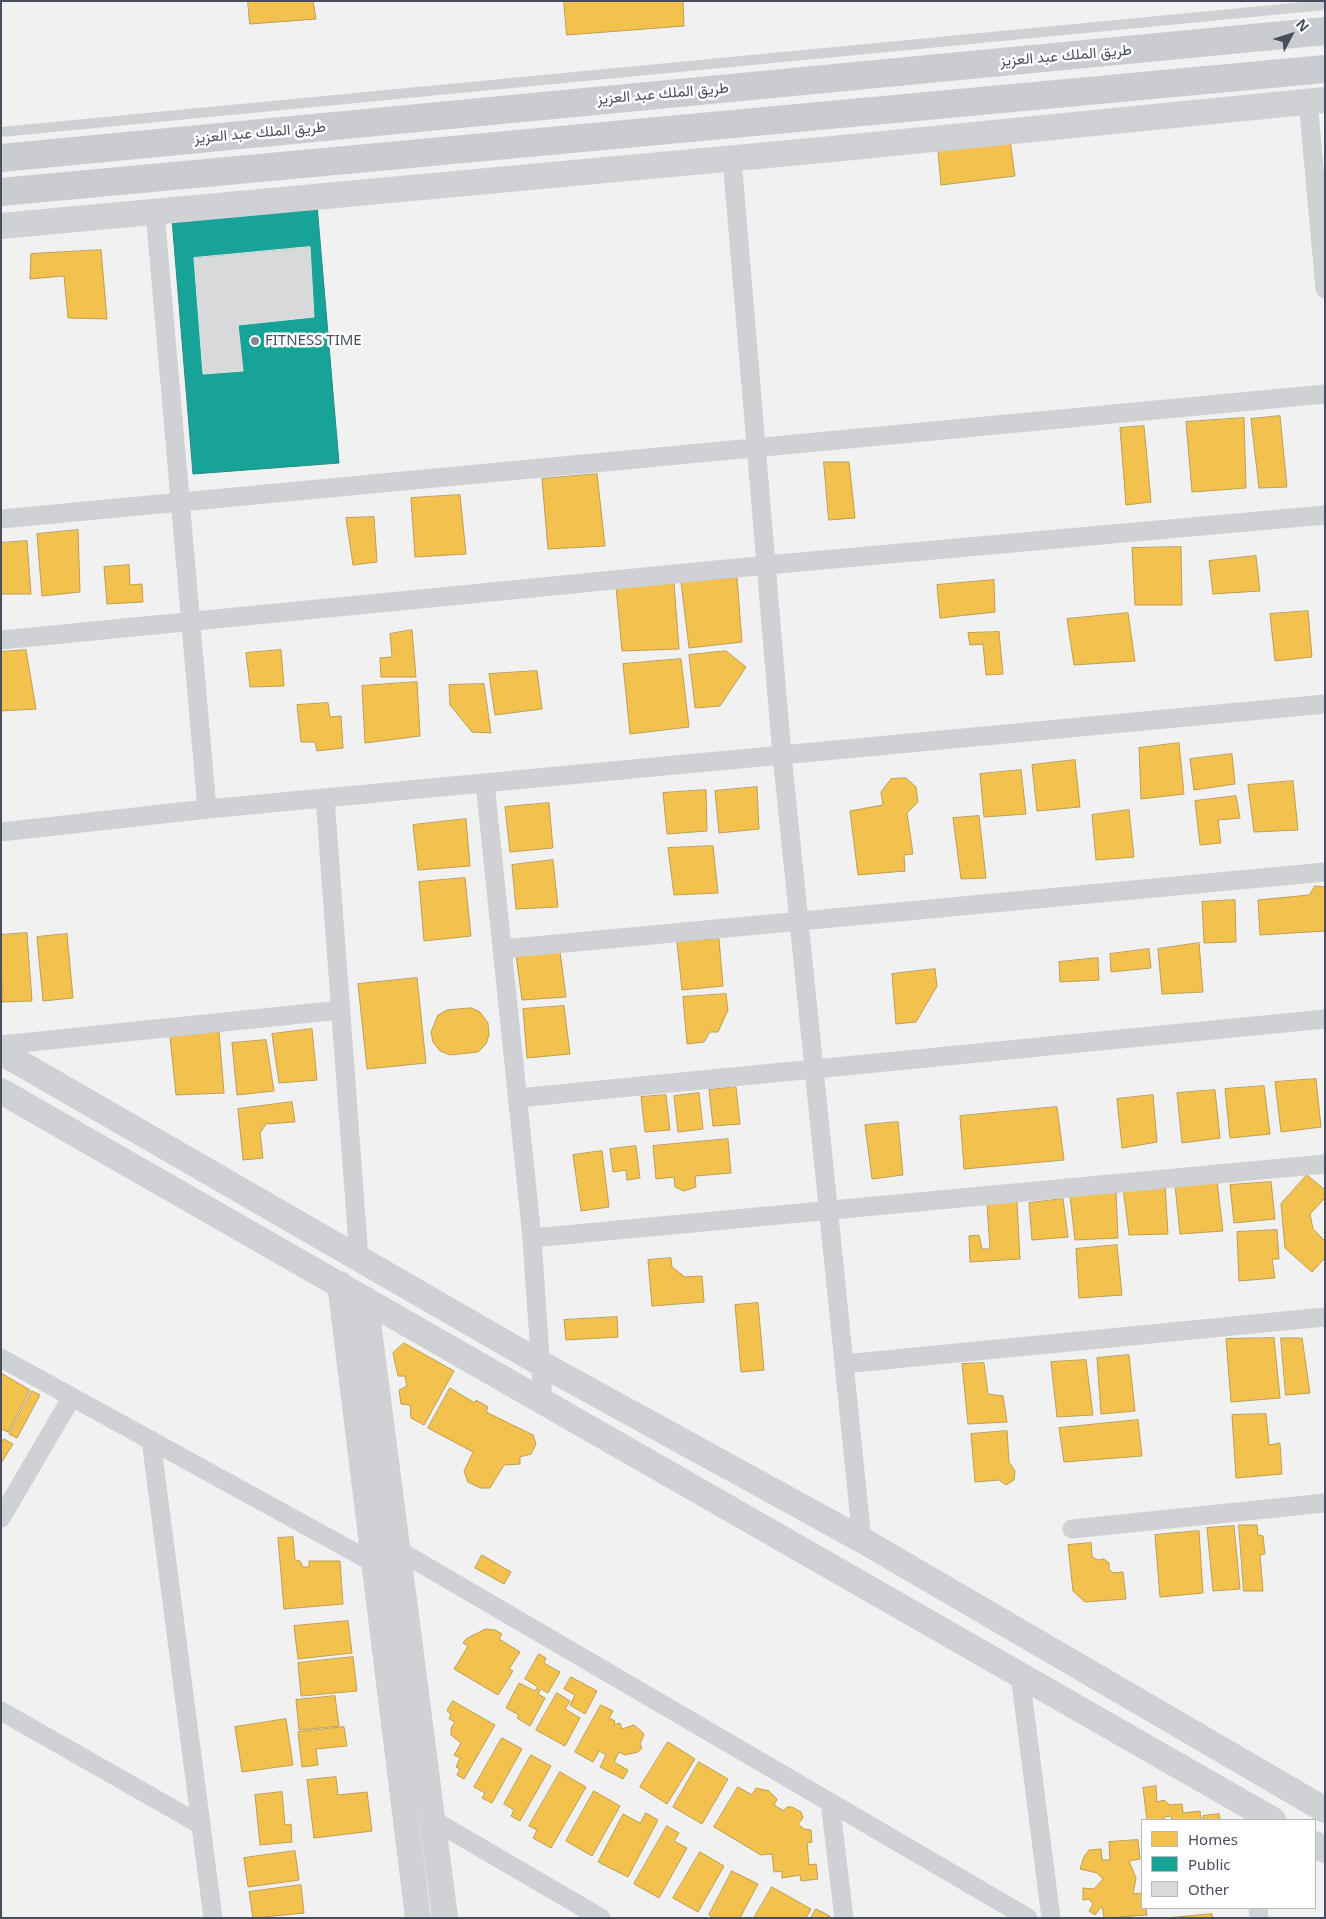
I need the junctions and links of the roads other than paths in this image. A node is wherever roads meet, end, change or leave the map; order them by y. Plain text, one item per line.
1 (1325, 5) edge
2 (1325, 31) edge
3 (1325, 68) edge
4 (1316, 100) edge
5 (1, 132) edge
6 (1, 158) edge
7 (732, 159) junction
8 (1, 192) edge
9 (155, 212) junction
10 (1, 226) edge
11 (1325, 289) edge
12 (1325, 394) edge
13 (758, 448) junction
14 (179, 503) junction
15 (1325, 514) edge
16 (1, 519) edge
17 (767, 565) junction
18 (190, 622) junction
19 (1, 640) edge
20 (1325, 704) edge
21 (782, 755) junction
22 (485, 783) junction
23 (325, 798) junction
24 (207, 809) junction
25 (1, 832) edge
26 (1325, 872) edge
27 (799, 920) junction
28 (502, 949) junction
29 (340, 1010) junction
30 (1325, 1019) edge
31 (1, 1046) edge
32 (1, 1052) edge
33 (814, 1069) junction
34 (1, 1092) edge
35 (518, 1098) junction
36 (1325, 1164) edge
37 (828, 1209) junction
38 (532, 1238) junction
39 (359, 1259) junction
40 (340, 1284) junction
41 (365, 1299) junction
42 (1325, 1316) edge
43 (1, 1358) edge
44 (540, 1363) junction
45 (844, 1364) junction
46 (72, 1397) junction
47 (542, 1401) junction
48 (151, 1440) junction
49 (1325, 1503) edge
50 (1, 1518) edge
51 (1072, 1528) dead end
52 (862, 1540) junction
53 (398, 1550) junction
54 (374, 1563) junction
55 (1020, 1675) junction
56 (1, 1711) edge
57 (830, 1802) junction
58 (1325, 1810) edge
59 (1245, 1812) edge
60 (1270, 1819) edge
61 (433, 1820) junction
62 (201, 1825) junction
63 (213, 1918) edge
64 (418, 1918) edge
65 (445, 1918) edge
66 (601, 1918) edge
67 (844, 1918) edge
68 (1028, 1918) edge
69 (1051, 1918) edge

1 - 5 lane
2 - 6 main road, طريق الملك عبد العزيز
3 - 8 main road
4 - 7 street
4 - 11 street
7 - 9 street
7 - 13 street
9 - 10 street
9 - 14 street
12 - 13 street
13 - 14 street
13 - 17 street
14 - 16 street
14 - 18 street
15 - 17 street
17 - 18 street
17 - 21 street
18 - 19 street
18 - 24 street
20 - 21 street
21 - 22 street
21 - 27 street
22 - 23 street
22 - 28 street
23 - 24 street
23 - 29 street
24 - 25 street
26 - 27 street
27 - 28 street
27 - 33 street
28 - 35 street
29 - 31 street
29 - 39 street
30 - 33 street
32 - 39 street
33 - 35 street
33 - 37 street
34 - 40 street
35 - 38 street
36 - 37 street
37 - 38 street
37 - 45 street
38 - 44 street
39 - 44 street
40 - 41 street
40 - 54 street
41 - 47 street
41 - 53 street
42 - 45 street
43 - 46 street
44 - 47 street
44 - 52 street
45 - 52 street
46 - 48 street
46 - 50 street
47 - 55 street
48 - 54 street
48 - 62 street
49 - 51 street
52 - 58 street
53 - 57 street
53 - 61 street
54 - 64 street
55 - 59 street
55 - 69 street
56 - 62 street
57 - 67 street
57 - 68 street
59 - 60 street
61 - 65 street
61 - 66 street
62 - 63 street

